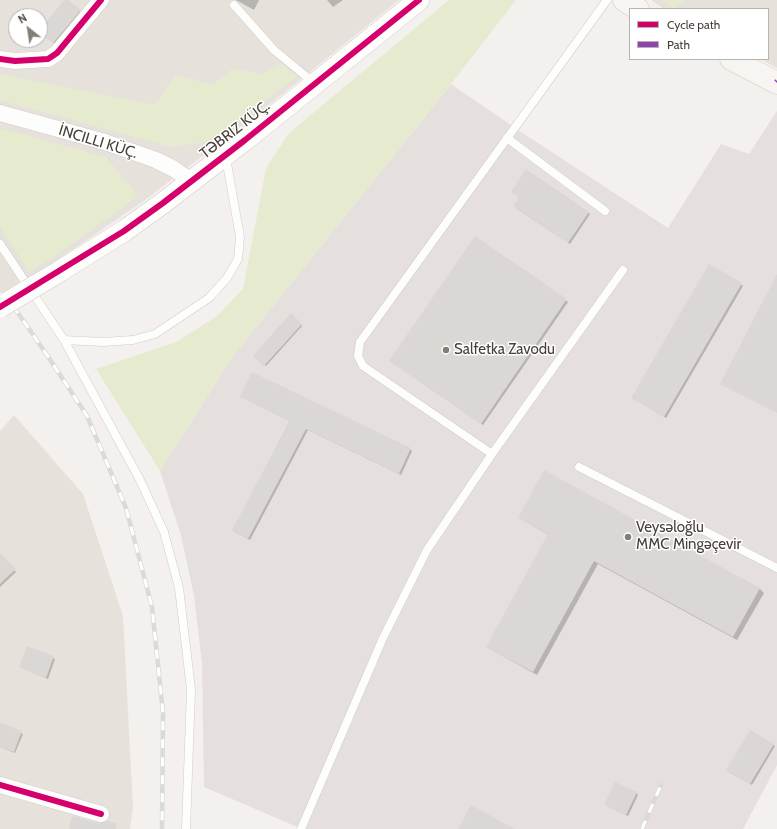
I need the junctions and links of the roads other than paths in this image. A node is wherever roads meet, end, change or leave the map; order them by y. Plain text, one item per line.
1 (101, 0) edge
2 (418, 0) edge
3 (607, 0) edge
4 (624, 0) edge
5 (234, 6) dead end
6 (636, 8) edge
7 (0, 59) edge
8 (733, 60) edge
9 (777, 82) edge
10 (314, 84) junction
11 (0, 112) edge
12 (507, 138) junction
13 (226, 155) junction
14 (191, 181) junction
15 (605, 211) dead end
16 (0, 244) edge
17 (623, 270) dead end
18 (0, 307) edge
19 (64, 340) junction
20 (492, 454) junction
21 (579, 467) dead end
22 (777, 568) edge
23 (0, 785) edge
24 (101, 814) dead end
25 (186, 829) edge
26 (301, 829) edge

1 - 7 street
2 - 10 street, TƏBRIZ KÜÇ.
3 - 12 lane
4 - 6 main road
5 - 10 lane
8 - 9 main road
10 - 13 street, TƏBRIZ KÜÇ.
11 - 14 street, İNCILLI KÜÇ.
12 - 15 lane
12 - 20 lane
13 - 14 street, TƏBRIZ KÜÇ.
13 - 19 lane
14 - 18 street, TƏBRIZ KÜÇ., bridge
16 - 19 lane
17 - 20 lane
19 - 25 lane
20 - 26 lane
21 - 22 lane
23 - 24 street

